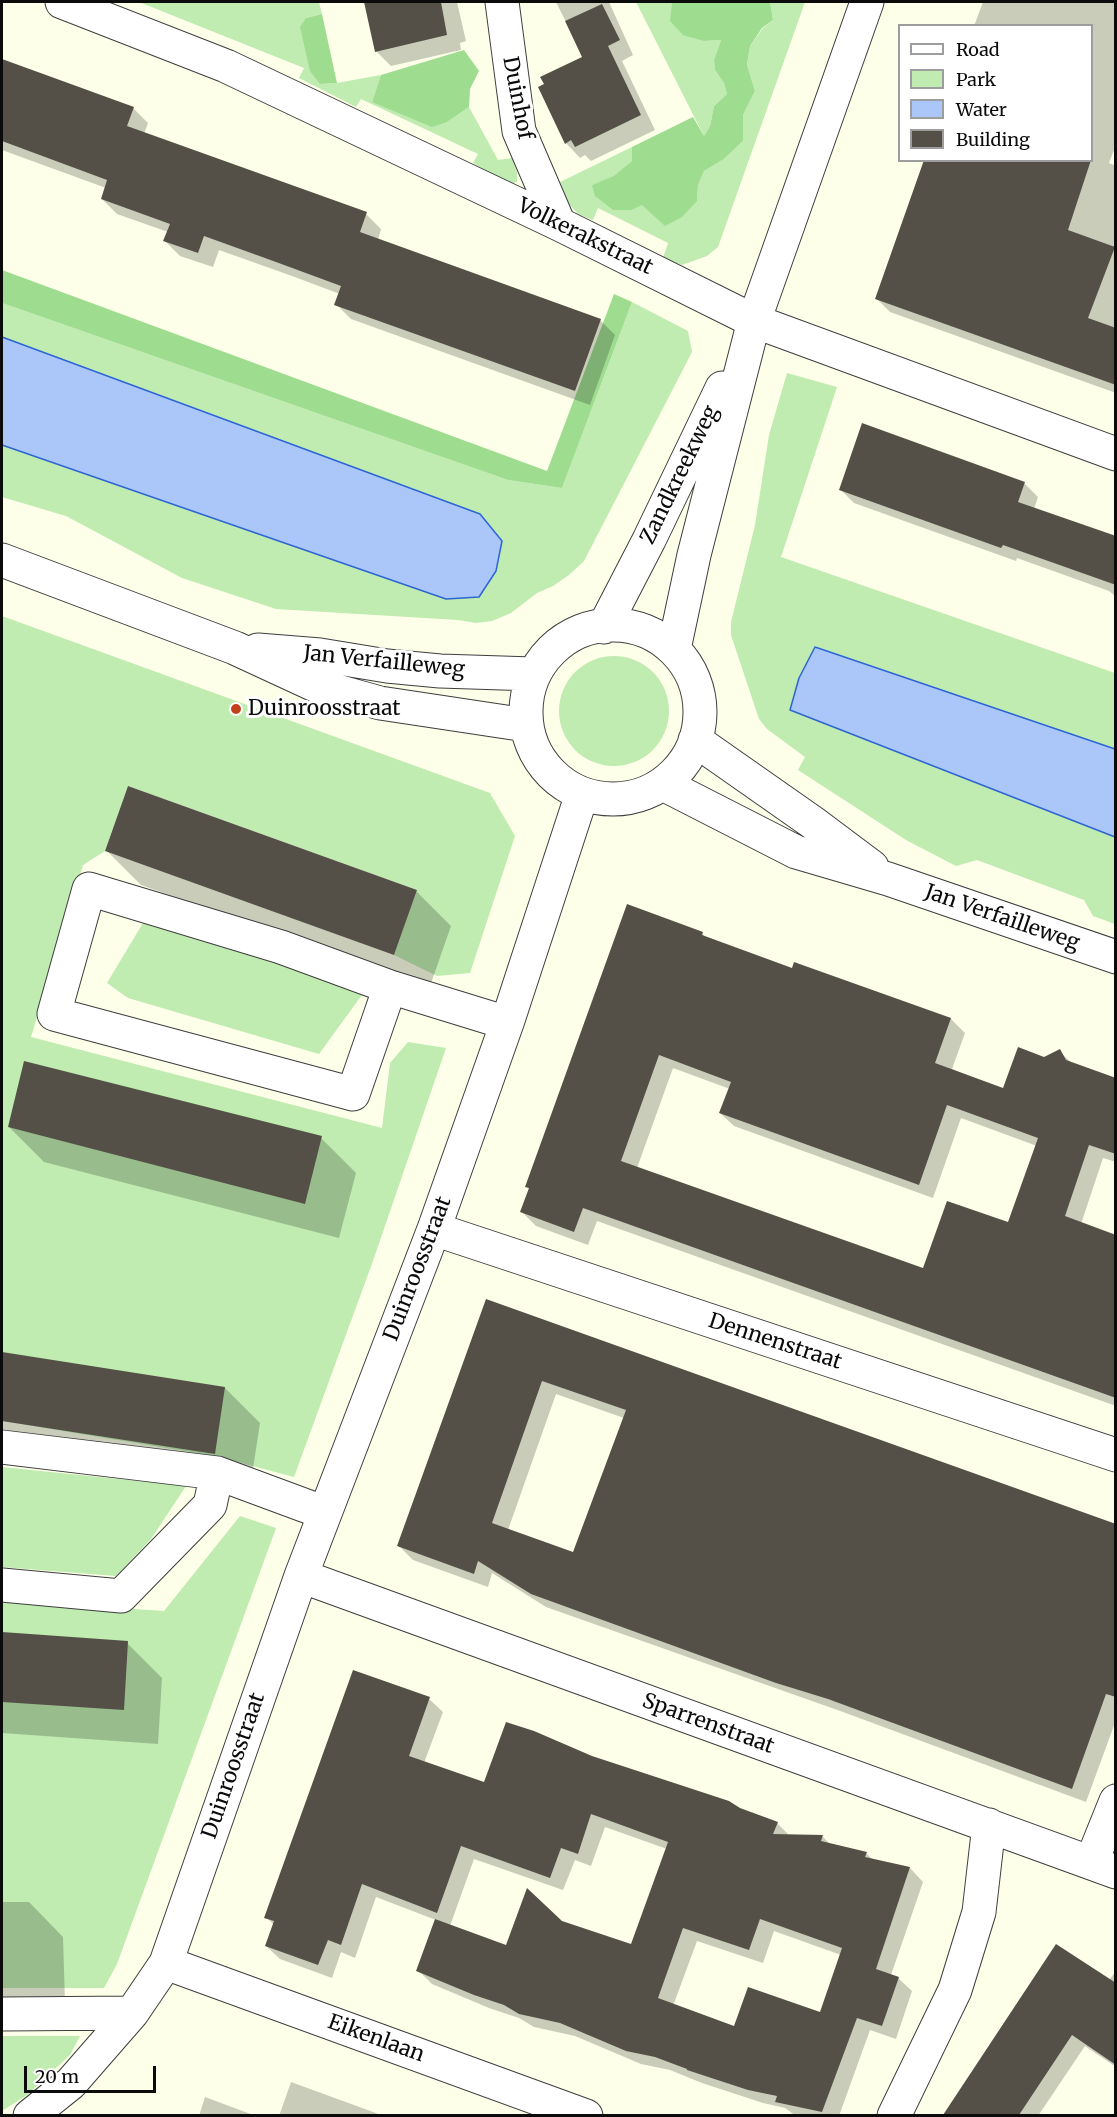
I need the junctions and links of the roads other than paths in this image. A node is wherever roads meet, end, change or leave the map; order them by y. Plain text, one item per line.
1 (62, 2) edge
2 (502, 2) edge
3 (867, 2) edge
4 (559, 224) junction
5 (754, 321) junction
6 (1116, 454) edge
7 (2, 560) edge
8 (604, 627) junction
9 (235, 648) junction
10 (674, 650) junction
11 (533, 674) junction
12 (526, 725) junction
13 (695, 740) junction
14 (663, 784) junction
15 (582, 794) junction
16 (888, 879) junction
17 (1116, 957) edge
18 (390, 987) junction
19 (507, 1023) junction
20 (434, 1229) junction
21 (2, 1447) edge
22 (1116, 1455) edge
23 (217, 1473) junction
24 (325, 1512) junction
25 (301, 1576) junction
26 (2, 1585) edge
27 (1116, 1801) edge
28 (989, 1826) junction
29 (1103, 1867) edge
30 (166, 1963) junction
31 (132, 2013) junction
32 (2, 2014) edge
33 (30, 2115) edge
34 (586, 2115) edge
35 (894, 2115) edge

1 - 4 street, Volkerakstraat
2 - 4 street, Duinhof
3 - 5 street, Zandkreekweg
4 - 5 street, Volkerakstraat
5 - 6 street, Volkerakstraat
5 - 8 street, Zandkreekweg
5 - 10 street, Zandkreekweg
7 - 9 street, Jan Verfailleweg
8 - 10 street
8 - 11 street
9 - 11 street, Jan Verfailleweg
9 - 12 street, Jan Verfailleweg
10 - 13 street
11 - 12 street
12 - 15 street
13 - 14 street
13 - 16 street, Jan Verfailleweg
14 - 15 street
14 - 16 street, Jan Verfailleweg
15 - 19 street, Duinroosstraat
16 - 17 street, Jan Verfailleweg
18 - 18 street
18 - 19 street
19 - 20 street, Duinroosstraat
20 - 22 street, Dennenstraat
20 - 24 street, Duinroosstraat
21 - 23 street
23 - 24 street
23 - 26 street
24 - 25 street, Duinroosstraat
25 - 28 street, Sparrenstraat
25 - 30 street, Duinroosstraat
27 - 29 street
28 - 29 street, Sparrenstraat
28 - 35 street
30 - 31 street, Duinroosstraat
30 - 34 street, Eikenlaan
31 - 32 street
31 - 33 street, Duinroosstraat

